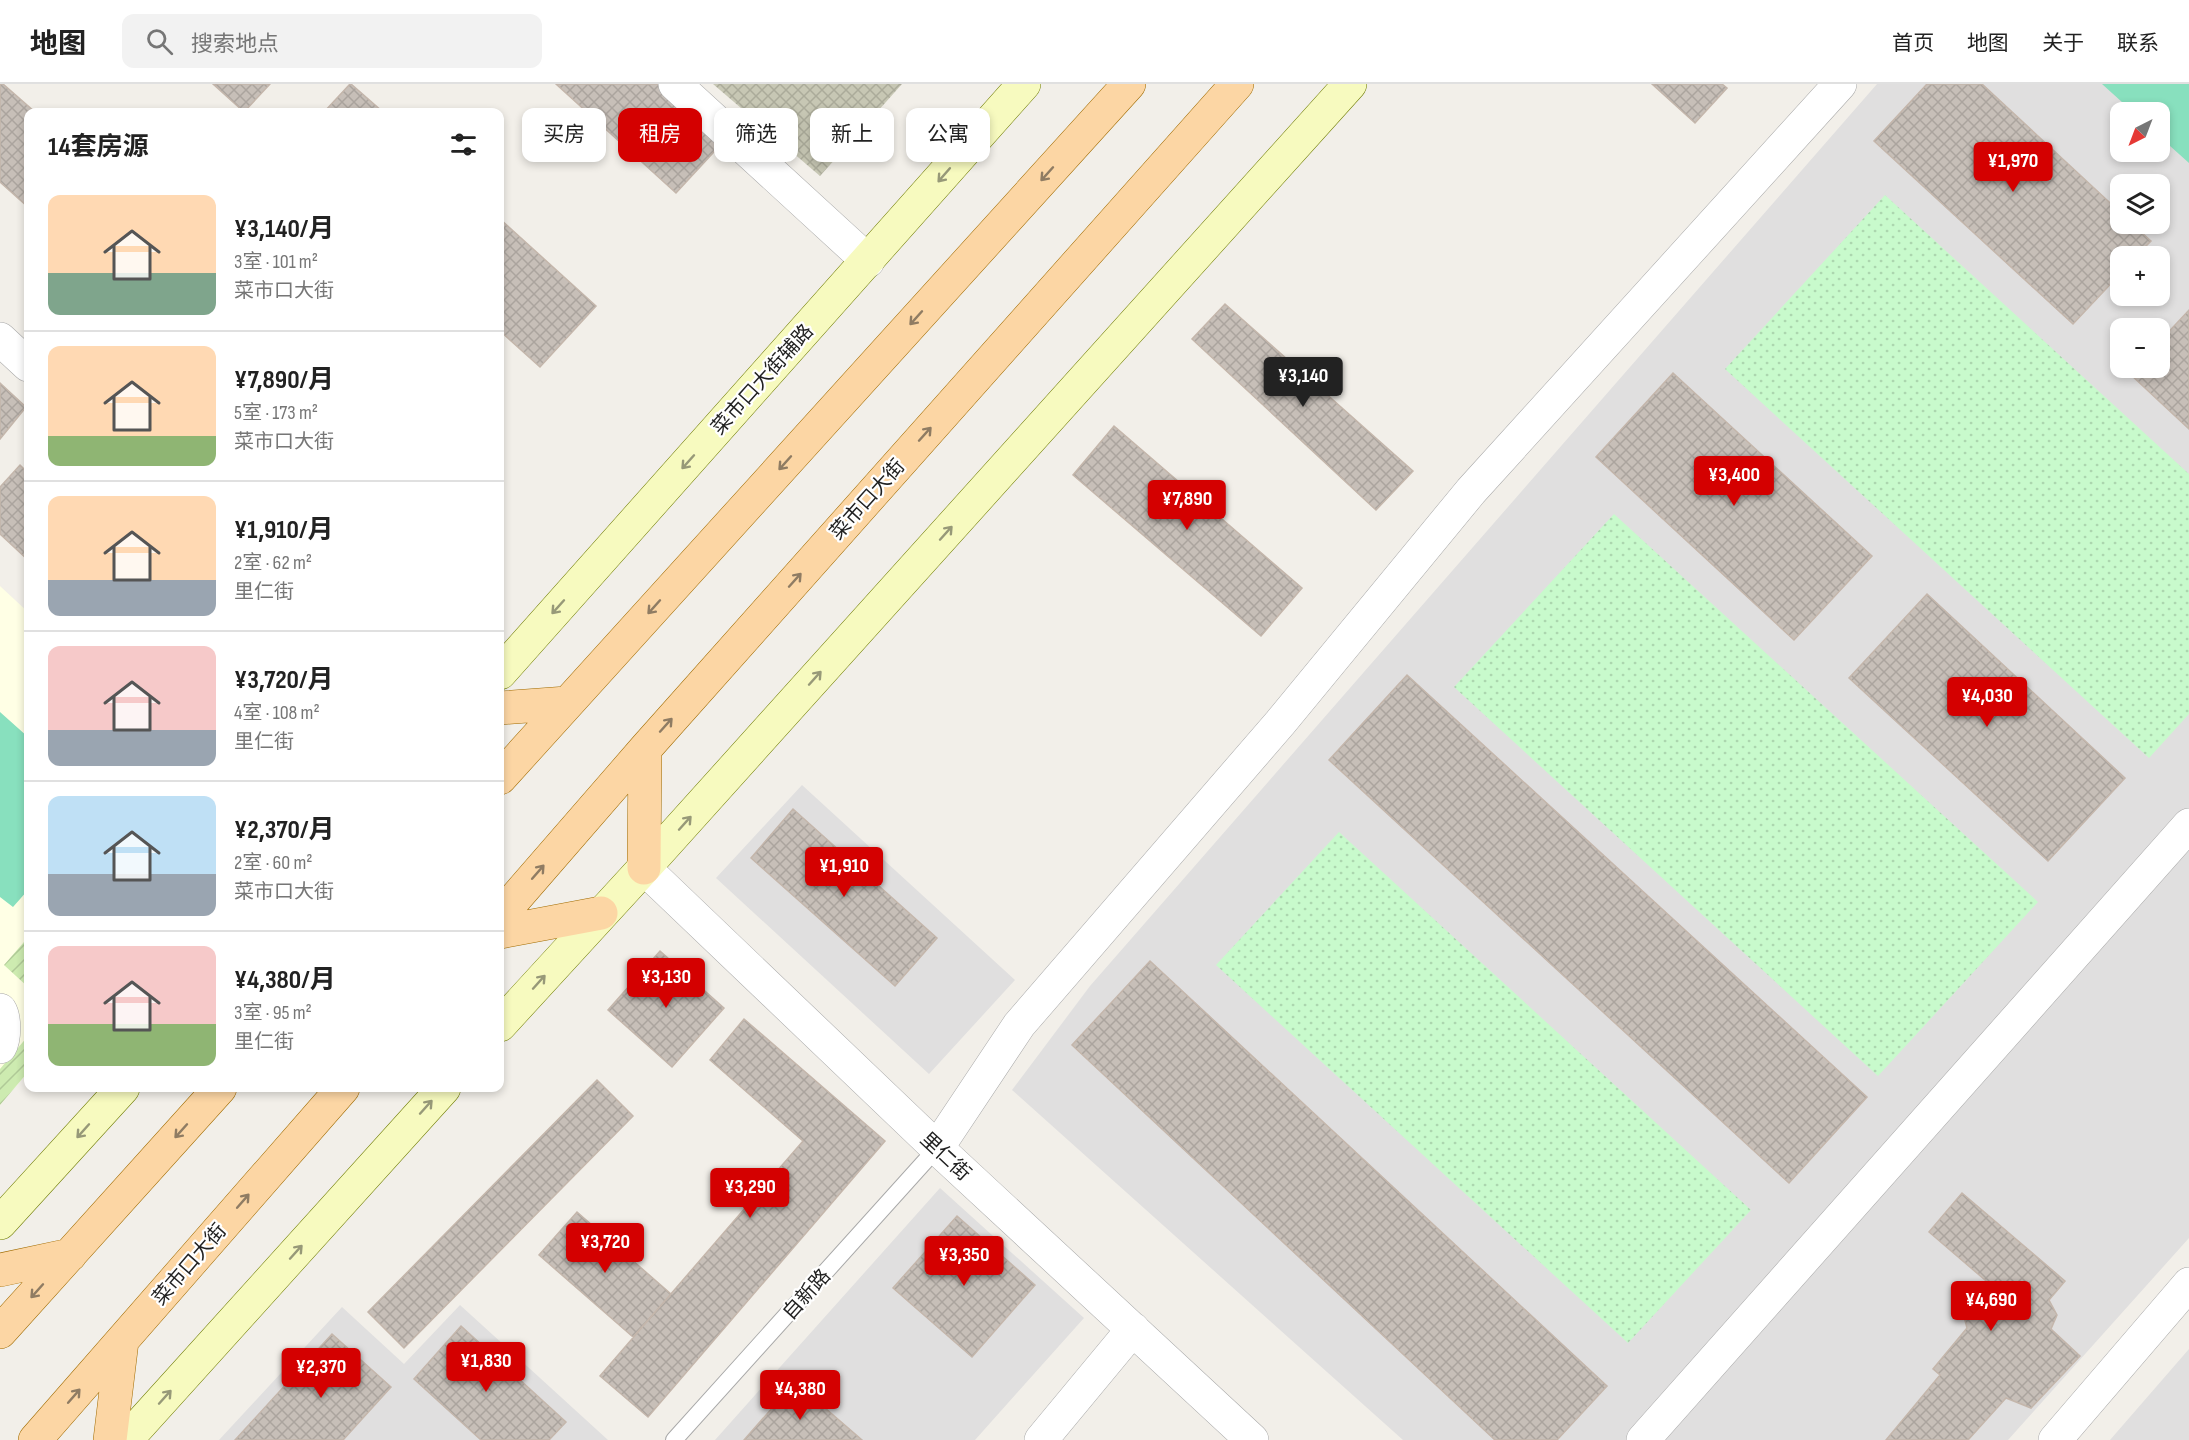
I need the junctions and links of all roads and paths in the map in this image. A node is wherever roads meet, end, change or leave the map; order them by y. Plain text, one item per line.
1 (675, 84) edge
2 (1024, 84) edge
3 (1129, 84) edge
4 (1237, 84) edge
5 (1350, 84) edge
6 (1840, 84) edge
7 (868, 261) junction
8 (0, 339) edge
9 (24, 361) edge
10 (504, 669) edge
11 (567, 703) junction
12 (504, 708) edge
13 (645, 749) junction
14 (504, 774) edge
15 (2189, 825) edge
16 (644, 868) junction
17 (504, 911) edge
18 (601, 913) junction
19 (504, 931) edge
20 (0, 1010) edge
21 (504, 1022) edge
22 (0, 1047) edge
23 (119, 1092) edge
24 (216, 1092) edge
25 (340, 1092) edge
26 (440, 1092) edge
27 (938, 1148) junction
28 (0, 1222) edge
29 (69, 1255) junction
30 (0, 1269) edge
31 (2189, 1284) edge
32 (1133, 1329) junction
33 (0, 1332) edge
34 (122, 1341) junction
35 (35, 1440) edge
36 (110, 1440) edge
37 (126, 1440) edge
38 (674, 1440) edge
39 (1041, 1440) edge
40 (1252, 1440) edge
41 (1643, 1440) edge
42 (2055, 1440) edge

1 - 7 street
2 -> 7 street, 菜市口大街辅路
3 -> 11 main road
13 -> 4 main road, 菜市口大街
16 -> 5 street
6 - 27 street
7 -> 10 street, 菜市口大街辅路
8 - 9 street
11 - 12 main road
11 - 14 main road
13 - 16 main road
17 -> 13 main road, 菜市口大街
15 - 41 street
16 - 18 street
16 - 27 street, 里仁街
18 - 19 main road
21 -> 18 street
20 - 22 street
23 -> 28 street
24 -> 29 main road
34 -> 25 main road, 菜市口大街
37 -> 26 street
27 - 32 street, 里仁街
27 - 38 lane, 自新路
29 - 30 main road
29 -> 33 main road
31 - 42 street
32 - 39 street
32 - 40 street, 里仁街
35 -> 34 main road, 菜市口大街
34 - 36 main road

